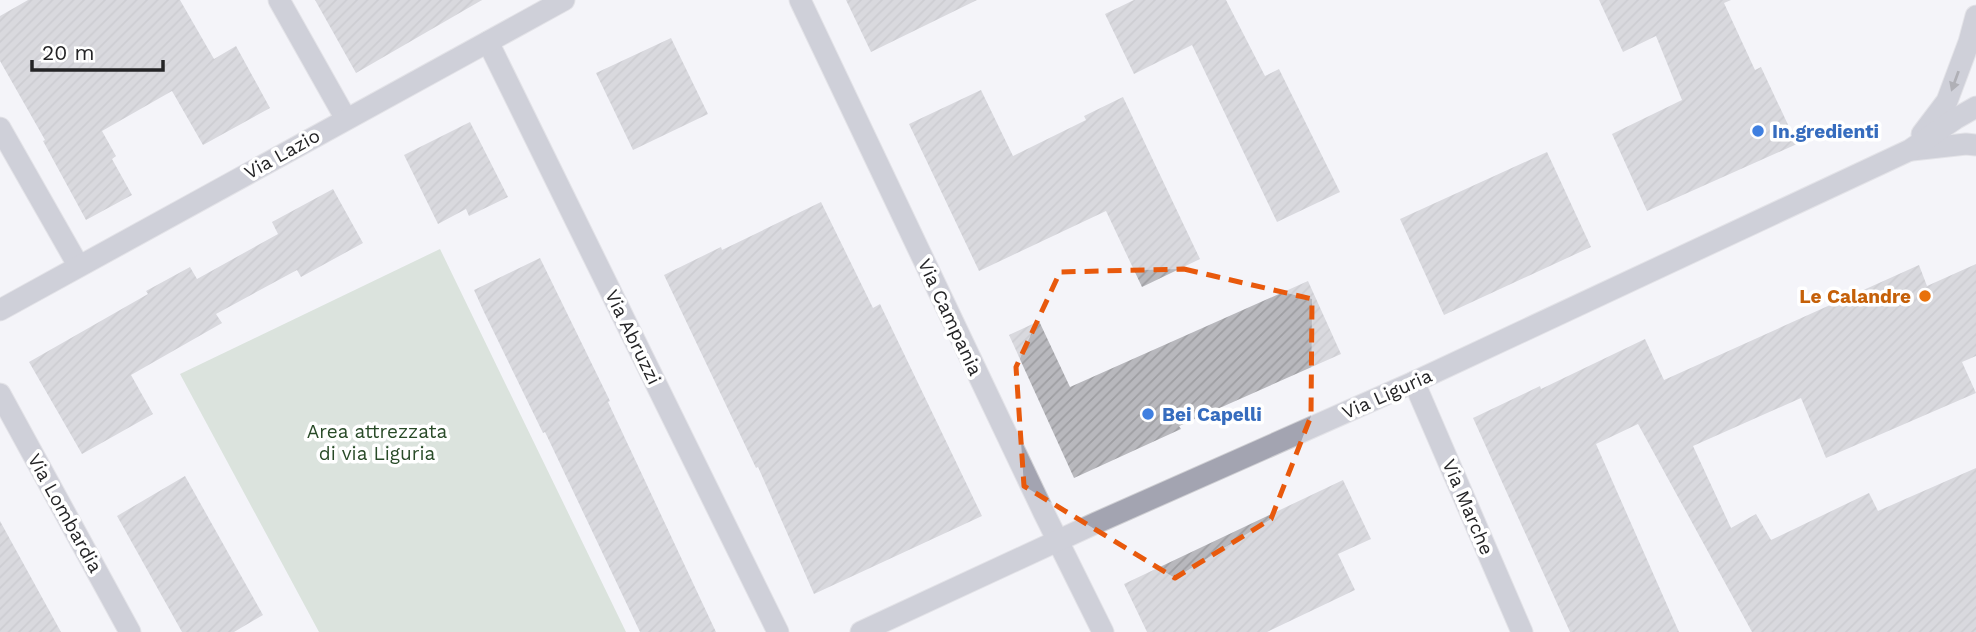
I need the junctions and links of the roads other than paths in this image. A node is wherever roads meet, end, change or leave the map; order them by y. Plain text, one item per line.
1 (279, 0) edge
2 (564, 0) edge
3 (800, 0) edge
4 (1976, 16) edge
5 (488, 42) junction
6 (1976, 107) edge
7 (346, 119) junction
8 (0, 128) edge
9 (1976, 145) edge
10 (1910, 150) junction
11 (78, 265) junction
12 (0, 310) edge
13 (1414, 382) junction
14 (0, 394) edge
15 (1057, 541) junction
16 (130, 632) edge
17 (778, 632) edge
18 (861, 632) edge
19 (1103, 632) edge
20 (1522, 632) edge

1 - 7 street
2 - 5 street, Via Lazio
3 - 15 street, Via Campania
4 -> 10 street, Via Liguria
5 - 7 street, Via Lazio
5 - 17 street, Via Abruzzi
6 - 10 street, Via Liguria
7 - 11 street, Via Lazio
8 - 11 street
9 - 10 street, Via Liguria
10 - 13 street, Via Liguria
11 - 12 street, Via Lazio
13 - 15 street, Via Liguria
13 - 20 street, Via Marche
14 - 16 street, Via Lombardia
15 - 18 street, Via Liguria
15 - 19 street, Via Campania

